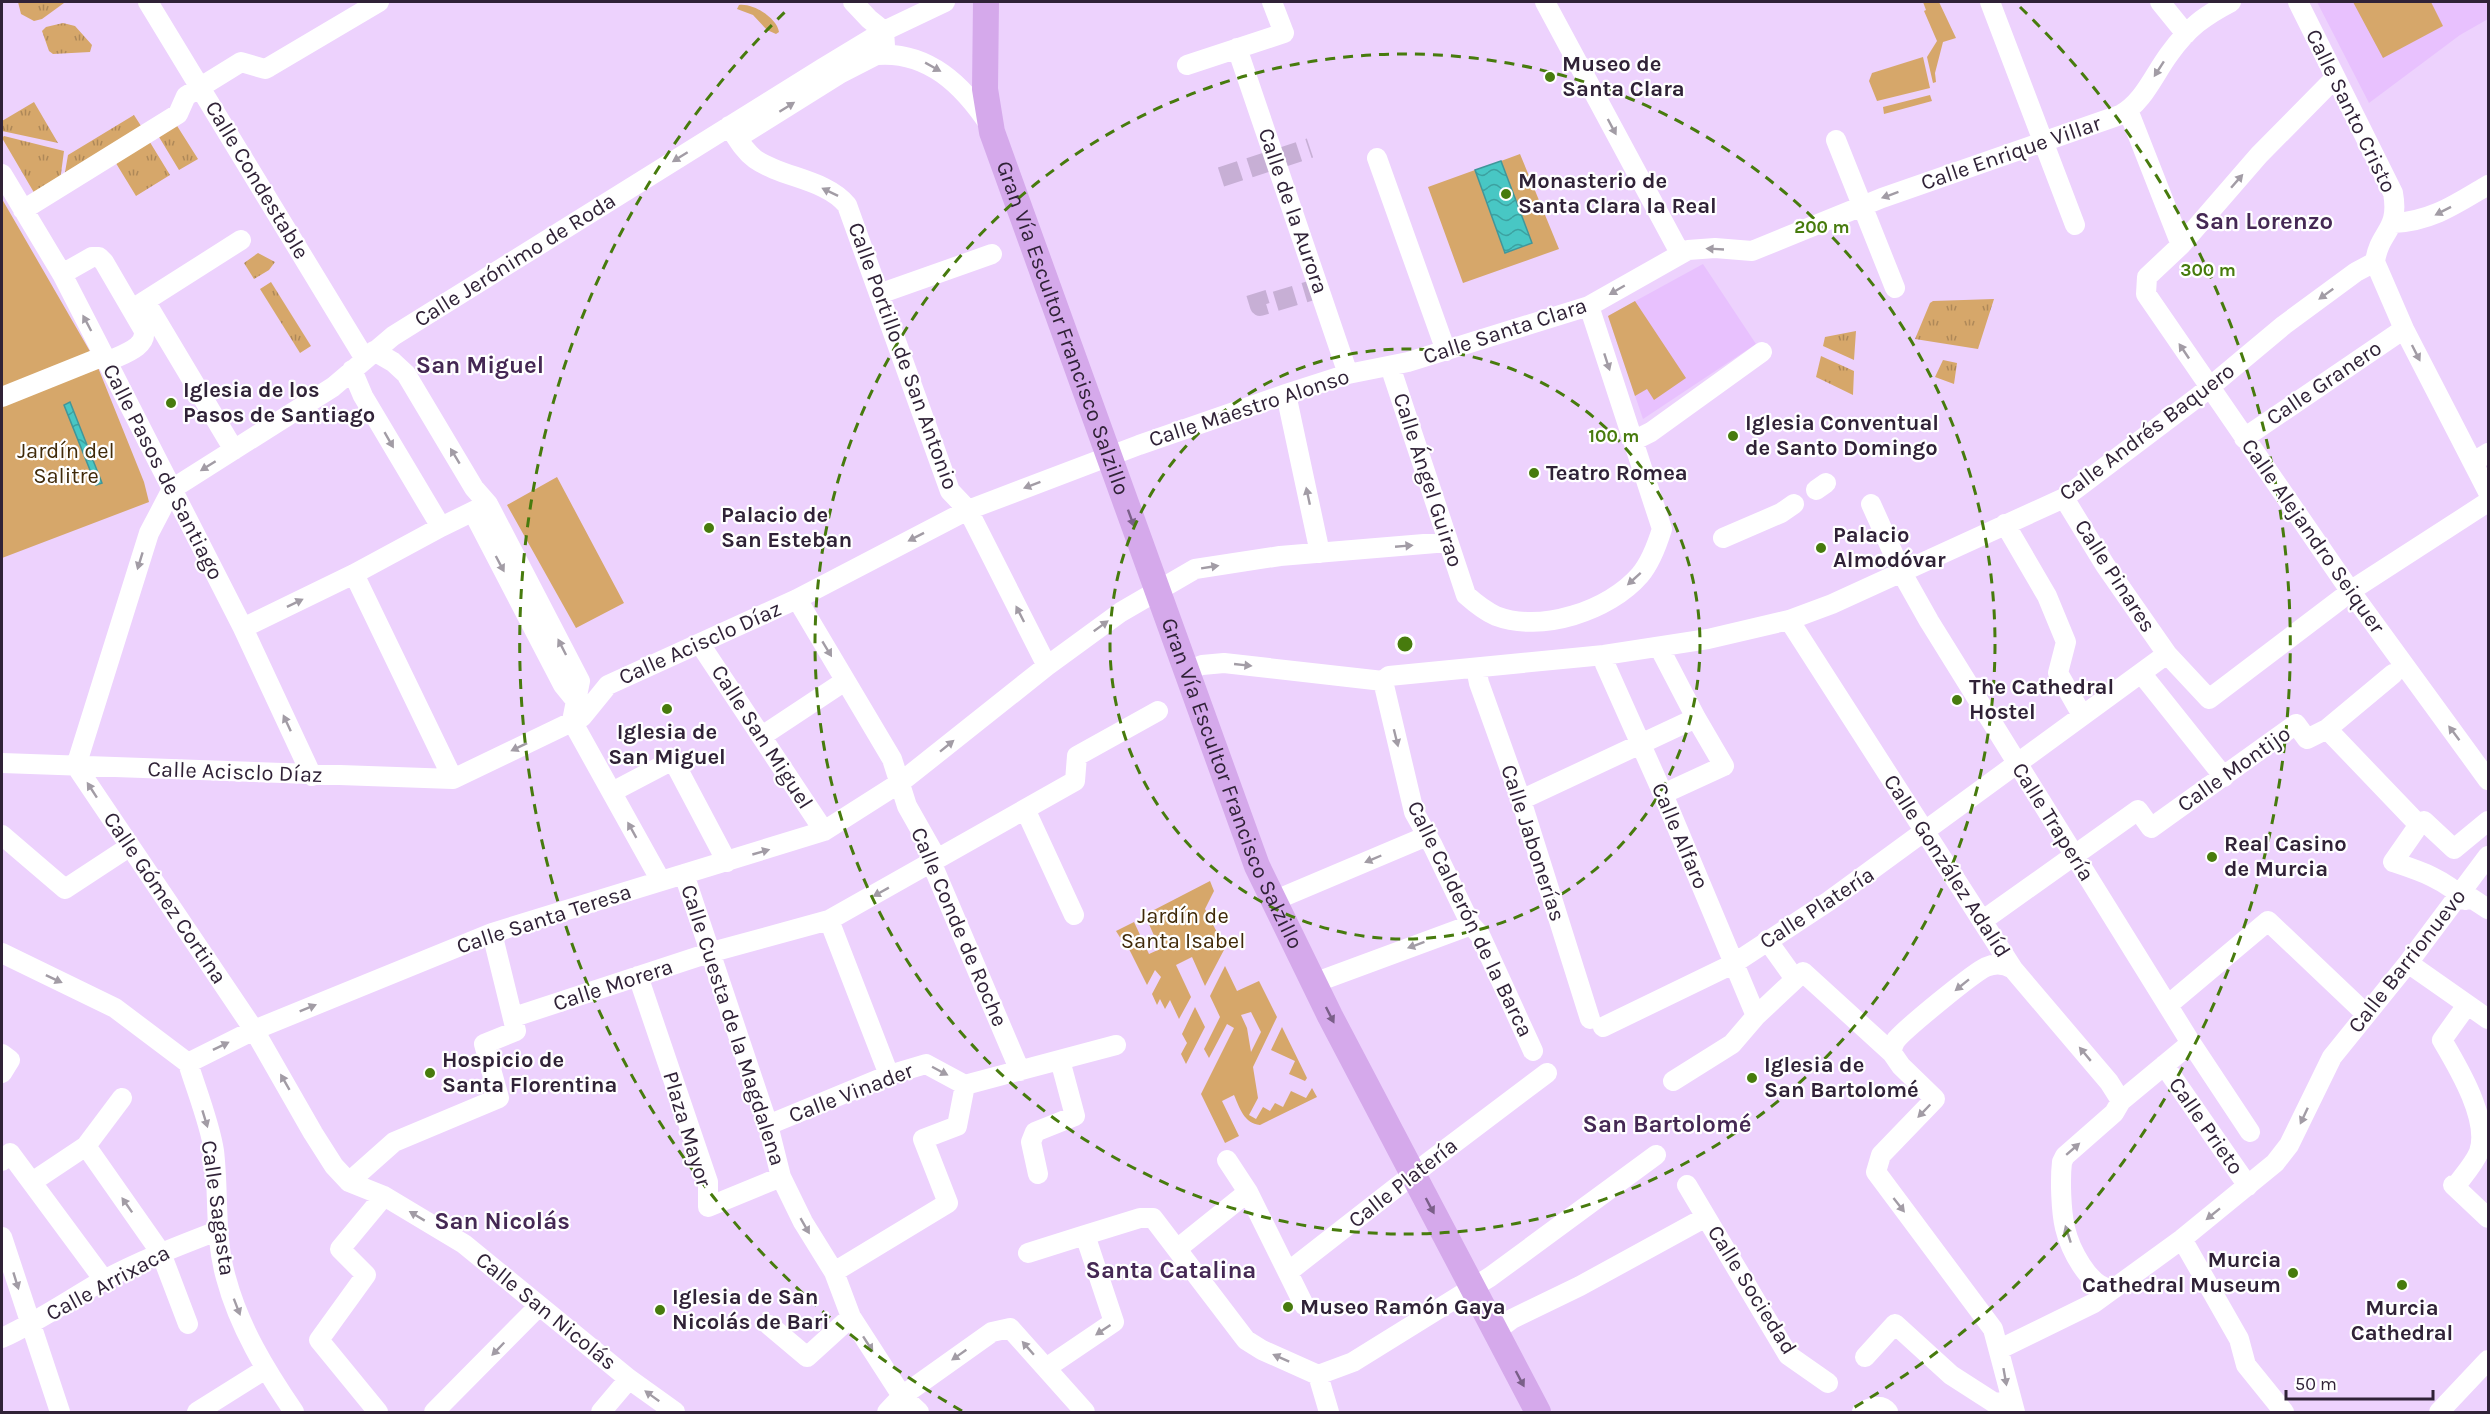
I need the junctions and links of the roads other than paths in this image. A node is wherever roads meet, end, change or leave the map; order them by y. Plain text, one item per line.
1 (148, 2) edge
2 (379, 2) edge
3 (853, 2) edge
4 (945, 2) edge
5 (986, 2) edge
6 (1272, 2) edge
7 (1990, 2) edge
8 (2160, 2) edge
9 (2231, 2) edge
10 (2298, 2) edge
11 (1549, 3) edge
12 (884, 32) junction
13 (2186, 34) junction
14 (871, 48) junction
15 (1237, 48) junction
16 (1187, 65) dead end
17 (2335, 78) junction
18 (200, 87) junction
19 (2128, 110) junction
20 (990, 127) junction
21 (733, 132) junction
22 (1836, 140) dead end
23 (2044, 141) junction
24 (1377, 158) dead end
25 (2, 174) edge
26 (2488, 185) edge
27 (1864, 205) junction
28 (23, 210) junction
29 (2394, 223) junction
30 (2075, 225) dead end
31 (241, 240) dead end
32 (2181, 245) junction
33 (1680, 253) junction
34 (992, 254) dead end
35 (2375, 262) junction
36 (62, 274) junction
37 (1895, 288) dead end
38 (879, 294) junction
39 (139, 305) junction
40 (1589, 306) junction
41 (2404, 329) junction
42 (1446, 351) junction
43 (1762, 352) dead end
44 (106, 359) junction
45 (364, 360) junction
46 (1390, 366) junction
47 (1348, 374) junction
48 (2209, 388) junction
49 (1286, 393) junction
50 (2, 397) edge
51 (2244, 438) junction
52 (1633, 441) junction
53 (234, 450) junction
54 (1109, 457) junction
55 (2481, 457) edge
56 (172, 489) junction
57 (2488, 492) edge
58 (2064, 498) junction
59 (2488, 502) edge
60 (1794, 504) dead end
61 (1870, 504) dead end
62 (481, 508) junction
63 (968, 510) junction
64 (2005, 524) junction
65 (441, 527) junction
66 (192, 528) junction
67 (149, 533) junction
68 (1723, 538) dead end
69 (1448, 542) junction
70 (1320, 553) junction
71 (1902, 573) junction
72 (354, 574) junction
73 (1157, 591) junction
74 (2351, 592) junction
75 (797, 599) junction
76 (1789, 620) junction
77 (243, 628) junction
78 (700, 644) junction
79 (1659, 647) junction
80 (2167, 654) junction
81 (1604, 656) junction
82 (1047, 666) junction
83 (1476, 668) junction
84 (1186, 671) junction
85 (2141, 673) junction
86 (2393, 674) dead end
87 (845, 681) junction
88 (1383, 681) junction
89 (1158, 711) dead end
90 (2082, 715) junction
91 (1696, 718) junction
92 (572, 721) junction
93 (2326, 729) junction
94 (762, 736) junction
95 (1641, 746) junction
96 (2, 763) edge
97 (76, 765) junction
98 (2017, 765) junction
99 (312, 776) junction
100 (2224, 777) junction
101 (453, 779) junction
102 (2488, 780) edge
103 (901, 782) junction
104 (612, 792) junction
105 (1663, 794) junction
106 (1521, 800) junction
107 (1025, 809) junction
108 (2488, 821) edge
109 (2419, 825) junction
110 (824, 831) junction
111 (1925, 833) junction
112 (2, 835) edge
113 (1427, 836) junction
114 (129, 847) junction
115 (2074, 856) junction
116 (2488, 856) edge
117 (727, 862) junction
118 (932, 864) junction
119 (684, 874) junction
120 (661, 881) junction
121 (2459, 894) junction
122 (1273, 901) junction
123 (2488, 909) edge
124 (1074, 915) dead end
125 (829, 920) junction
126 (1982, 921) junction
127 (1471, 925) junction
128 (492, 933) junction
129 (1767, 940) junction
130 (712, 952) junction
131 (4, 960) edge
132 (2408, 963) junction
133 (1733, 964) junction
134 (2013, 969) junction
135 (1799, 975) junction
136 (638, 976) junction
137 (1314, 983) junction
138 (2168, 1005) junction
139 (2467, 1005) junction
140 (2366, 1014) junction
141 (1756, 1016) junction
142 (514, 1017) junction
143 (2488, 1019) edge
144 (1596, 1023) joint
145 (254, 1030) junction
146 (2191, 1043) junction
147 (1116, 1046) dead end
148 (1533, 1051) dead end
149 (1892, 1053) junction
150 (2, 1054) edge
151 (1060, 1060) junction
152 (188, 1063) junction
153 (2164, 1065) junction
154 (1020, 1071) junction
155 (2, 1073) edge
156 (1547, 1073) dead end
157 (889, 1076) junction
158 (1673, 1081) dead end
159 (965, 1084) junction
160 (122, 1098) dead end
161 (2121, 1101) junction
162 (2484, 1109) edge
163 (768, 1125) junction
164 (2250, 1132) dead end
165 (86, 1146) junction
166 (1656, 1155) dead end
167 (1227, 1160) dead end
168 (2, 1161) edge
169 (1038, 1174) dead end
170 (1413, 1174) junction
171 (781, 1177) junction
172 (32, 1182) junction
173 (349, 1182) junction
174 (1687, 1185) dead end
175 (2248, 1186) junction
176 (1248, 1192) junction
177 (384, 1196) junction
178 (1706, 1217) junction
179 (2488, 1218) edge
180 (217, 1231) junction
181 (1085, 1235) junction
182 (2, 1237) edge
183 (2182, 1239) junction
184 (1177, 1249) junction
185 (161, 1253) junction
186 (1028, 1253) dead end
187 (834, 1272) junction
188 (1288, 1272) junction
189 (104, 1280) junction
190 (1472, 1288) junction
191 (2110, 1289) junction
192 (1304, 1305) dead end
193 (539, 1306) junction
194 (851, 1317) junction
195 (188, 1324) dead end
196 (30, 1325) junction
197 (769, 1325) dead end
198 (1504, 1325) junction
199 (2, 1338) edge
200 (2000, 1349) junction
201 (1865, 1357) dead end
202 (2488, 1360) edge
203 (1046, 1368) junction
204 (264, 1370) junction
205 (1317, 1375) junction
206 (629, 1379) junction
207 (1828, 1383) dead end
208 (902, 1396) junction
209 (2013, 1408) edge
210 (1328, 1409) edge
211 (60, 1413) edge
212 (197, 1413) edge
213 (294, 1413) edge
214 (378, 1413) edge
215 (434, 1413) edge
216 (601, 1413) edge
217 (675, 1413) edge
218 (887, 1413) edge
219 (919, 1413) edge
220 (1085, 1413) edge
221 (1538, 1413) edge
222 (1862, 1413) edge
223 (1888, 1413) edge
224 (2284, 1413) edge
225 (2439, 1413) edge

1 - 18 street, Calle Condestable
2 - 18 street
3 - 12 street
4 - 12 street, Calle Jerónimo de Roda
5 - 20 main road, Gran Vía Escultor Francisco Salzillo
6 - 15 street
7 - 23 street
8 - 13 street
9 - 13 street, Calle Enrique Villar
10 - 17 street, Calle Santo Cristo
11 -> 33 street
12 - 14 street, Calle Jerónimo de Roda
13 -> 19 street, Calle Enrique Villar
14 -> 20 street
14 - 21 street, Calle Jerónimo de Roda
15 - 16 street
15 - 47 street, Calle de la Aurora
17 - 29 street, Calle Santo Cristo
32 -> 17 street
18 - 28 street
18 - 45 street, Calle Condestable
19 - 23 street, Calle Enrique Villar
19 - 32 street
20 - 54 main road, Gran Vía Escultor Francisco Salzillo
38 -> 21 street, Calle Portillo de San Antonio
21 -> 45 street, Calle Jerónimo de Roda
22 - 27 street
23 -> 27 street, Calle Enrique Villar
23 - 30 street
24 - 42 street
25 - 28 street, Calle Pasos de Santiago
26 -> 29 street
27 -> 33 street, Calle Enrique Villar
27 - 37 street
28 - 36 street, Calle Pasos de Santiago
29 - 35 street
31 - 39 street
48 -> 32 street, Calle Alejandro Seiquer
33 -> 40 street, Calle Santa Clara
34 - 38 street
35 - 41 street
35 -> 48 street, Calle Andrés Baquero
36 - 39 street
44 -> 36 street, Calle Pasos de Santiago
38 - 63 street, Calle Portillo de San Antonio
39 - 44 street
39 - 53 street
40 - 42 street, Calle Santa Clara
40 -> 52 street
41 - 51 street, Calle Granero
41 -> 55 street
42 - 46 street, Calle Santa Clara
43 - 52 street
44 - 50 street
44 - 56 street, Calle Pasos de Santiago
45 - 53 street, Calle Jerónimo de Roda
62 -> 45 street
45 -> 65 street, Calle Condestable
46 - 47 street, Calle Maestro Alonso
46 - 69 street, Calle Ángel Guirao
47 - 49 street, Calle Maestro Alonso
48 - 51 street, Calle Alejandro Seiquer
48 - 58 street, Calle Andrés Baquero
49 - 54 street, Calle Maestro Alonso
70 -> 49 street
51 - 74 street, Calle Alejandro Seiquer
52 -> 69 street, Calle Ángel Guirao
53 -> 56 street, Calle Jerónimo de Roda
54 -> 63 street, Calle Acisclo Díaz
54 -> 73 main road, Gran Vía Escultor Francisco Salzillo
55 - 57 street
56 - 66 street, Calle Pasos de Santiago
56 - 67 street
58 - 64 street, Calle Andrés Baquero
58 - 80 street, Calle Pinares
59 - 74 street
60 - 68 street
61 - 71 street, Calle Trapería
62 - 65 street
62 - 92 street
63 -> 75 street, Calle Acisclo Díaz
82 -> 63 street, Calle Portillo de San Antonio
64 - 71 street, Calle Andrés Baquero
64 - 90 street
65 - 72 street
66 - 67 street
66 - 77 street, Calle Pasos de Santiago
67 -> 97 street
70 -> 69 street, Calle Santa Teresa
73 -> 70 street, Calle Santa Teresa
71 - 76 street, Calle Andrés Baquero
71 - 98 street, Calle Trapería
77 -> 72 street
72 - 101 street
82 -> 73 street, Calle Santa Teresa
73 - 84 main road, Gran Vía Escultor Francisco Salzillo
74 - 80 street, Calle Pinares
102 -> 74 street, Calle Alejandro Seiquer
75 - 78 street, Calle Acisclo Díaz
75 -> 87 street, Calle Conde de Roche
76 - 79 street, Calle Andrés Baquero
76 - 111 street, Calle González Adalíd
99 -> 77 street, Calle Pasos de Santiago
78 - 92 street, Calle Acisclo Díaz
78 - 94 street, Calle San Miguel
79 - 81 street, Calle Andrés Baquero
79 - 91 street
80 - 85 street, Calle Platería
81 - 83 street, Calle Andrés Baquero
81 - 95 street, Calle Alfaro
103 -> 82 street, Calle Santa Teresa
83 - 88 street, Calle Andrés Baquero
83 - 106 street, Calle Jabonerías
84 -> 88 street
84 - 122 main road, Gran Vía Escultor Francisco Salzillo
85 - 90 street, Calle Platería
85 - 100 street
86 - 93 street, Calle Montijo
87 - 94 street
87 - 103 street, Calle Conde de Roche
88 -> 113 street, Calle Calderón de la Barca
89 - 107 street, Calle Morera
90 - 98 street, Calle Platería
91 - 95 street
91 - 105 street
92 -> 101 street, Calle Acisclo Díaz
92 - 104 street
93 - 100 street, Calle Montijo
93 - 109 street
94 - 110 street, Calle San Miguel
95 - 105 street, Calle Alfaro
95 - 106 street
96 - 97 street, Calle Acisclo Díaz
97 - 99 street, Calle Acisclo Díaz
114 -> 97 street, Calle Gómez Cortina
98 - 111 street, Calle Platería
98 - 115 street, Calle Trapería
99 - 101 street, Calle Acisclo Díaz
100 - 115 street, Calle Montijo
103 - 110 street, Calle Santa Teresa
103 - 118 street, Calle Conde de Roche
104 - 117 street
120 -> 104 street
105 - 133 street, Calle Alfaro
106 - 144 street, Calle Jabonerías
107 - 118 street, Calle Morera
107 - 124 street
108 - 109 street
109 - 121 street
117 -> 110 street, Calle Santa Teresa
111 - 126 street, Calle González Adalíd
111 - 129 street, Calle Platería
112 - 114 street
113 -> 122 street
113 - 127 street, Calle Calderón de la Barca
114 - 145 street, Calle Gómez Cortina
115 - 126 street
115 - 138 street, Calle Trapería
116 - 121 street, Calle Barrionuevo
117 - 119 street, Calle Santa Teresa
118 -> 125 street, Calle Morera
118 - 154 street, Calle Conde de Roche
119 - 120 street, Calle Santa Teresa
119 - 130 street, Calle Cuesta de la Magdalena
120 - 128 street, Calle Santa Teresa
121 - 123 street
121 - 132 street, Calle Barrionuevo
122 - 137 main road, Gran Vía Escultor Francisco Salzillo
125 - 130 street, Calle Morera
125 - 157 street
126 - 134 street, Calle González Adalíd
127 -> 137 street
127 - 148 street, Calle Calderón de la Barca
128 - 142 street
145 -> 128 street, Calle Santa Teresa
129 - 133 street, Calle Platería
129 - 135 street
130 - 136 street, Calle Morera
130 - 163 street, Calle Cuesta de la Magdalena
131 -> 152 street
132 - 139 street
132 - 140 street, Calle Barrionuevo
133 - 141 street, Calle Alfaro
133 - 144 street, Calle Platería
134 -> 149 street
161 -> 134 street, Calle González Adalíd
135 - 141 street
135 - 149 street
136 - 142 street, Calle Morera
136 - 171 street, Plaza Mayor
137 -> 170 main road, Gran Vía Escultor Francisco Salzillo
138 - 140 street
138 - 146 street, Calle Trapería
139 - 143 street
139 - 162 street
140 -> 175 street, Calle Barrionuevo
141 - 158 street
142 - 173 street
152 -> 145 street, Calle Santa Teresa
173 -> 145 street, Calle San Nicolás
146 - 153 street
146 - 164 street, Calle Trapería
147 - 151 street
149 -> 200 street
150 - 155 street
151 - 154 street
151 - 169 street
152 -> 180 street, Calle Sagasta
153 - 161 street
153 - 175 street, Calle Prieto
154 - 159 street
156 - 170 street, Calle Platería
157 -> 159 street, Calle Vinader
157 - 163 street, Calle Vinader
159 - 187 street
160 - 165 street
191 -> 161 street
162 - 179 street
163 - 171 street, Calle Cuesta de la Magdalena
165 - 172 street
185 -> 165 street
166 - 190 street
167 - 176 street
168 - 172 street
170 - 188 street, Calle Platería
170 -> 190 main road, Gran Vía Escultor Francisco Salzillo
171 -> 187 street, Calle Cuesta de la Magdalena
172 - 189 street
173 - 177 street, Calle San Nicolás
174 - 178 street, Calle Sociedad
175 -> 183 street, Calle Barrionuevo
176 - 184 street
176 - 188 street
193 -> 177 street, Calle San Nicolás
177 - 214 street
178 - 198 street
178 - 207 street, Calle Sociedad
180 - 185 street, Calle Arrixaca
180 -> 204 street, Calle Sagasta
181 - 184 street
181 - 186 street
181 -> 203 street
182 -> 196 street
183 - 191 street, Calle Barrionuevo
183 - 224 street
205 -> 184 street
185 - 189 street, Calle Arrixaca
185 - 195 street
187 - 194 street, Calle Cuesta de la Magdalena
188 - 192 street
189 - 196 street, Calle Arrixaca
190 - 198 main road, Gran Vía Escultor Francisco Salzillo
190 - 205 street
191 - 200 street, Calle Barrionuevo
193 - 206 street, Calle San Nicolás
193 -> 215 street
194 - 197 street
194 -> 208 street, Calle Cuesta de la Magdalena
196 - 199 street, Calle Arrixaca
196 - 211 street
198 -> 221 main road, Gran Vía Escultor Francisco Salzillo
200 -> 209 street
201 - 209 street
202 - 225 street
203 -> 208 street
203 - 220 street
204 - 212 street
204 - 213 street, Calle Sagasta
205 - 210 street
206 - 216 street
217 -> 206 street, Calle San Nicolás
208 - 218 street
208 - 219 street, Calle Cuesta de la Magdalena
222 - 223 street

